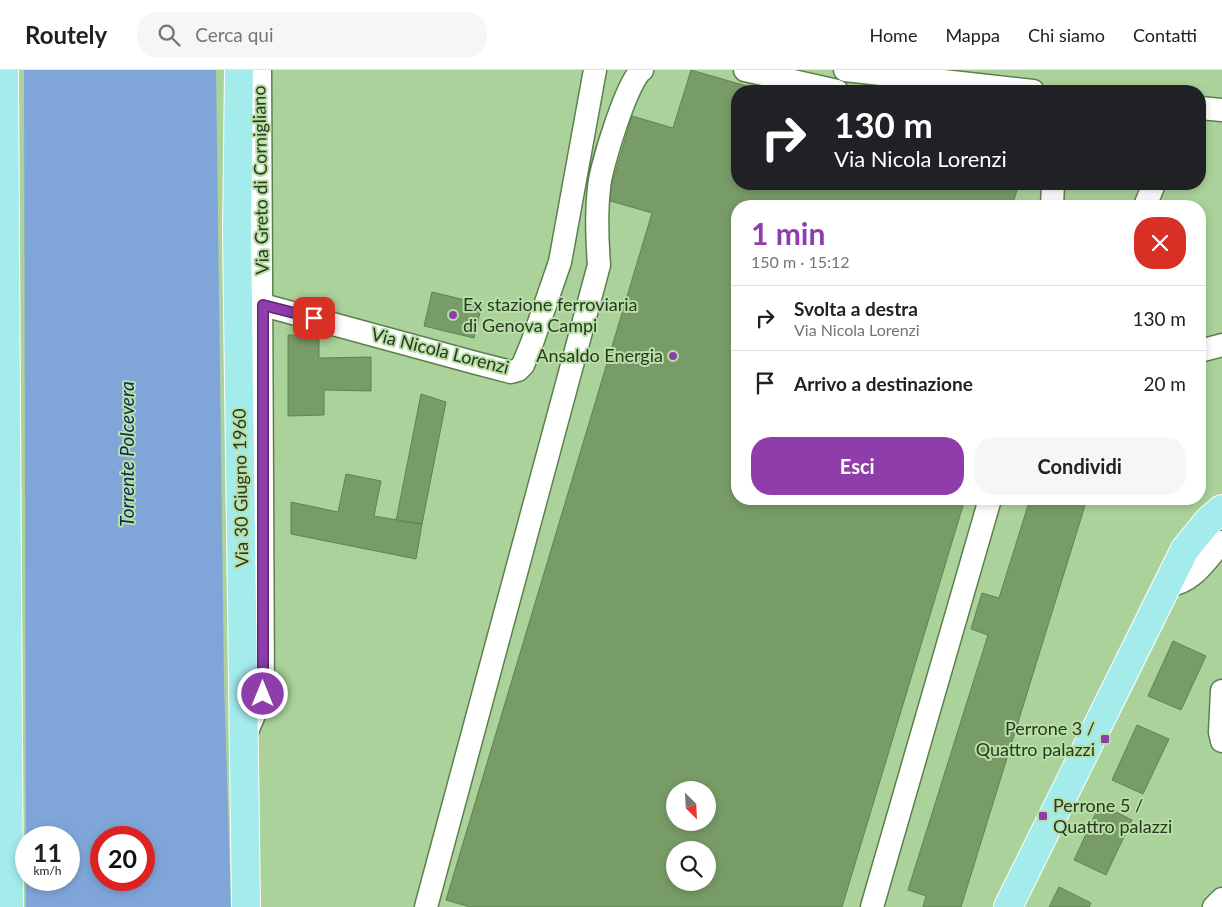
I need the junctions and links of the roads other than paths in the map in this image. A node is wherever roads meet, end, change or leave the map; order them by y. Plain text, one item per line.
1 (4, 70) edge
2 (239, 70) edge
3 (260, 70) edge
4 (595, 70) edge
5 (642, 70) edge
6 (745, 70) edge
7 (845, 70) edge
8 (928, 75) edge
9 (811, 85) edge
10 (994, 85) edge
11 (1206, 109) edge
12 (1222, 110) edge
13 (263, 305) junction
14 (1222, 345) edge
15 (1206, 349) edge
16 (251, 371) junction
17 (3, 385) edge
18 (988, 505) edge
19 (1222, 509) edge
20 (1222, 542) edge
21 (1167, 586) junction
22 (1222, 691) edge
23 (1222, 741) edge
24 (1222, 899) edge
25 (9, 907) edge
26 (246, 907) edge
27 (426, 907) edge
28 (872, 907) edge
29 (1008, 907) edge
30 (1214, 907) edge

1 - 17 main road
2 - 16 main road, Via 30 Giugno 1960
3 - 13 lane, Via Greto di Cornigliano
4 - 13 lane, Via Nicola Lorenzi
5 - 27 lane
6 - 9 lane
7 - 8 lane
8 - 10 lane
11 - 12 lane
13 - 16 lane, Via Greto di Cornigliano
14 - 15 lane
16 - 26 main road, Via 30 Giugno 1960
17 - 25 main road
18 - 28 lane
19 - 21 main road
20 - 21 lane
21 - 29 main road
22 - 23 lane
24 - 30 lane

